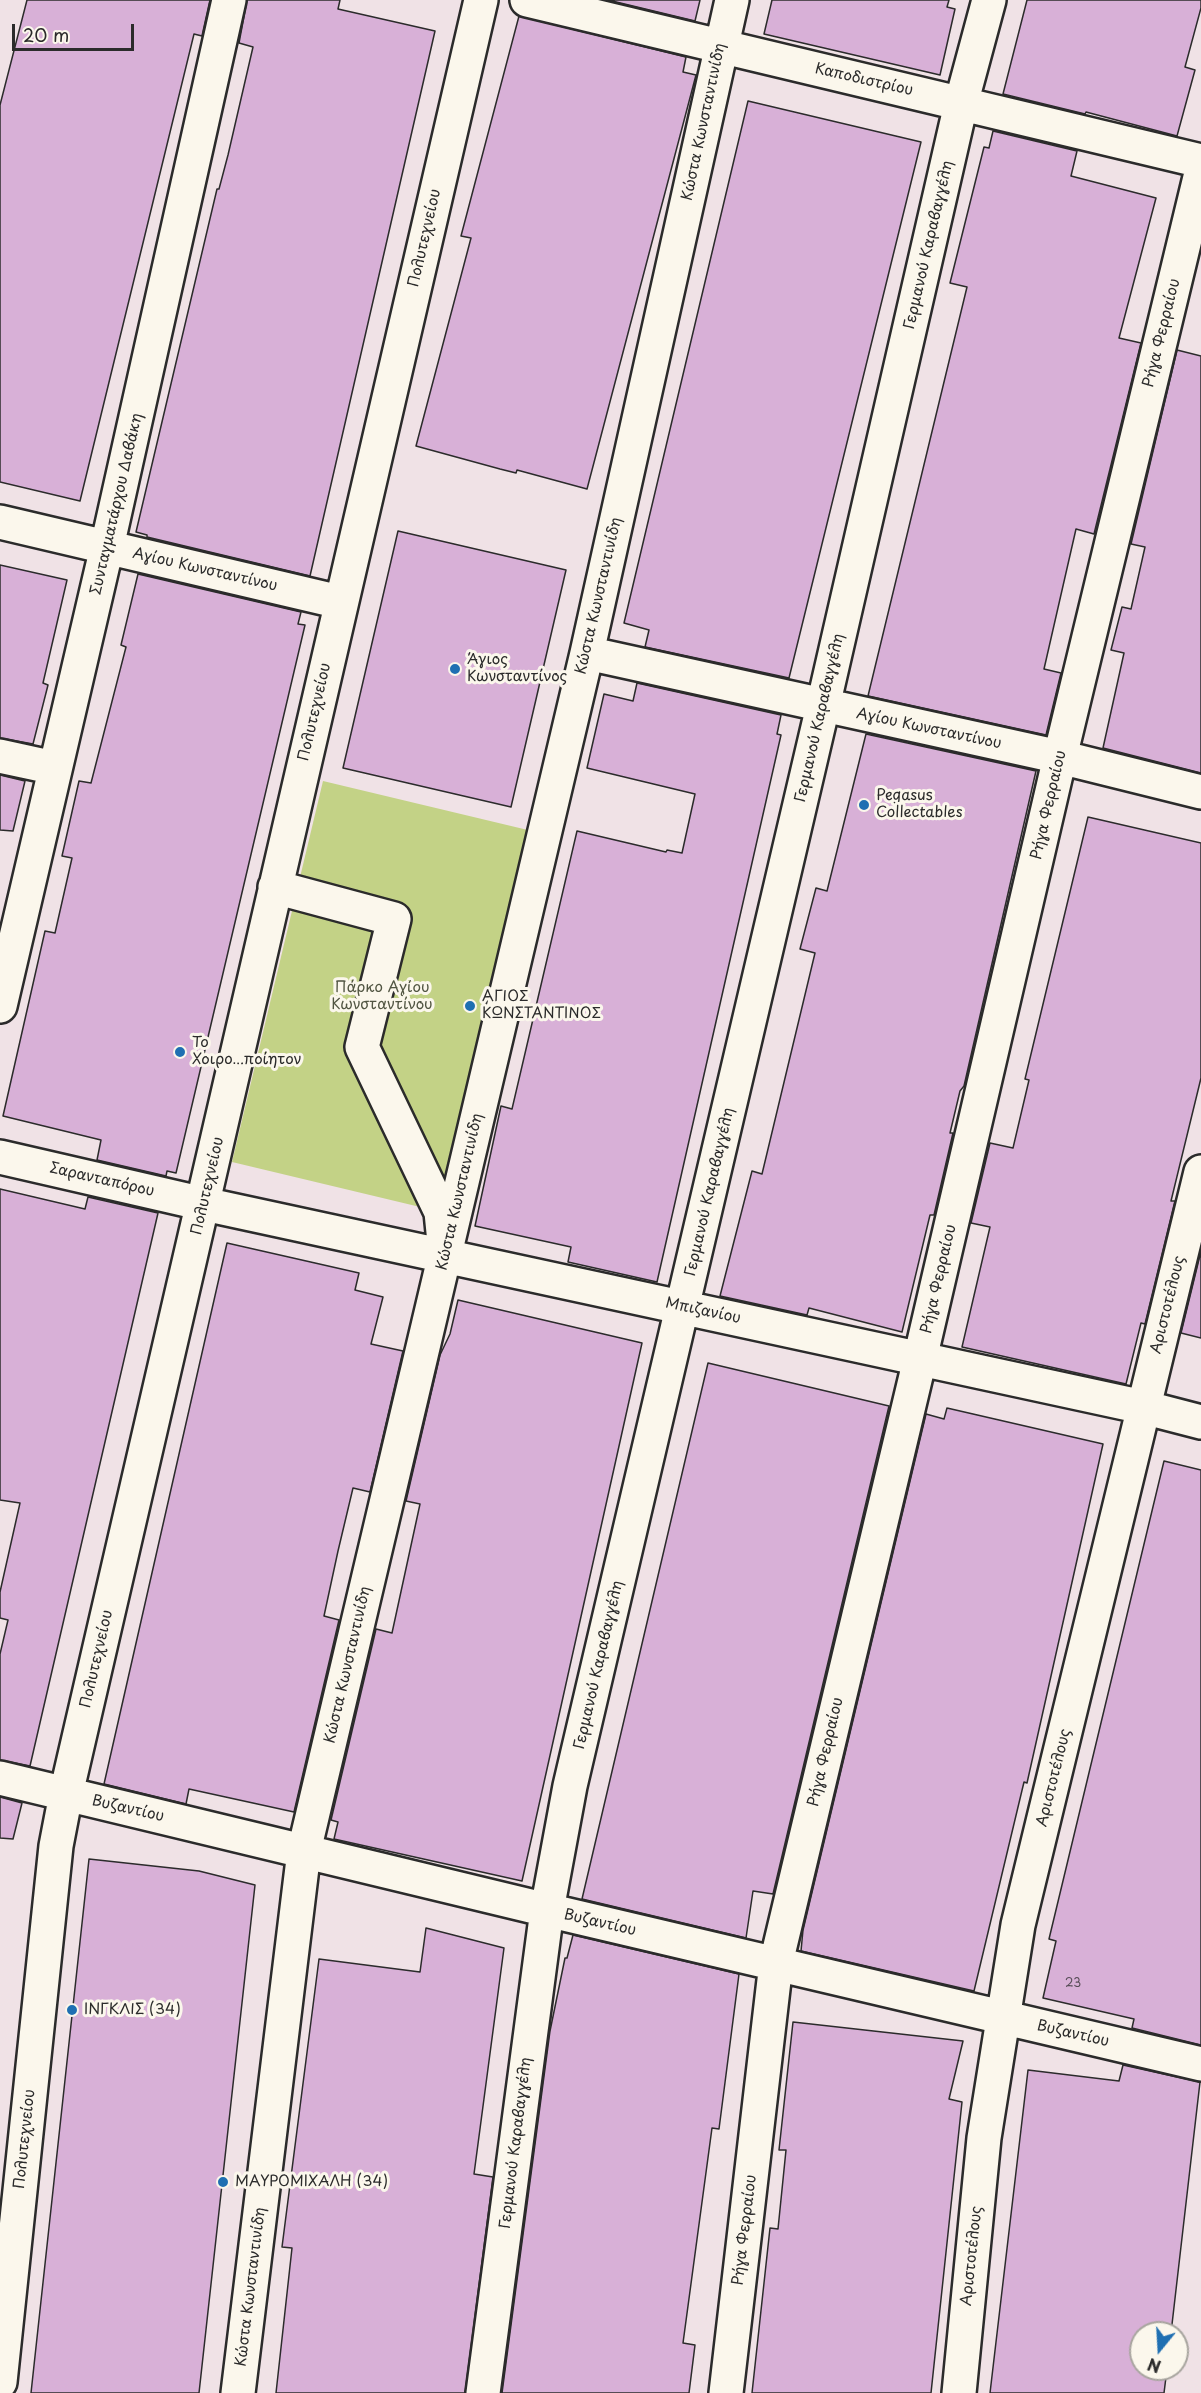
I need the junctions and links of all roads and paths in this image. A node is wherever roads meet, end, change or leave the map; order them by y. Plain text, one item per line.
1 (229, 0) edge
2 (481, 0) edge
3 (527, 0) edge
4 (732, 0) edge
5 (989, 0) edge
6 (720, 46) junction
7 (962, 104) junction
8 (1201, 161) edge
9 (1201, 173) edge
10 (0, 522) edge
11 (107, 547) junction
12 (340, 602) junction
13 (587, 652) junction
14 (823, 706) junction
15 (0, 756) edge
16 (1060, 757) junction
17 (55, 768) junction
18 (1201, 792) edge
19 (275, 887) junction
20 (0, 1006) edge
21 (0, 1157) edge
22 (1201, 1172) edge
23 (204, 1204) junction
24 (446, 1256) junction
25 (683, 1306) junction
26 (920, 1359) junction
27 (1143, 1407) junction
28 (1201, 1422) edge
29 (0, 1778) edge
30 (66, 1794) junction
31 (304, 1851) junction
32 (547, 1910) junction
33 (776, 1963) junction
34 (1002, 2017) junction
35 (1201, 2064) edge
36 (0, 2382) edge
37 (238, 2393) edge
38 (483, 2393) edge
39 (726, 2393) edge
40 (959, 2393) edge

1 - 11 street, Συνταγματάρχου Δαβάκη
2 - 12 street, Πολυτεχνείου
3 - 6 street, Καποδιστρίου
4 - 6 street, Κώστα Κωνσταντινίδη
5 - 7 street, Γερμανού Καραβαγγέλη
6 - 7 street, Καποδιστρίου
6 - 13 street, Κώστα Κωνσταντινίδη
7 - 8 street, Καποδιστρίου
7 - 14 street, Γερμανού Καραβαγγέλη
9 - 16 street, Ρήγα Φερραίου
10 - 11 street, Αγίου Κωνσταντίνου
11 - 12 street, Αγίου Κωνσταντίνου
11 - 17 street, Συνταγματάρχου Δαβάκη
12 - 19 street, Πολυτεχνείου
13 - 14 street, Αγίου Κωνσταντίνου
13 - 24 street, Κώστα Κωνσταντινίδη
14 - 16 street, Αγίου Κωνσταντίνου
14 - 25 street, Γερμανού Καραβαγγέλη
15 - 17 street
16 - 18 street, Αγίου Κωνσταντίνου
16 - 26 street, Ρήγα Φερραίου
17 - 20 street, Συνταγματάρχου Δαβάκη
19 - 23 street, Πολυτεχνείου
19 - 24 street
21 - 23 street, Σαρανταπόρου
22 - 27 street, Αριστοτέλους
23 - 24 street, Μπιζανίου
23 - 30 street, Πολυτεχνείου
24 - 25 street, Μπιζανίου
24 - 31 street, Κώστα Κωνσταντινίδη
25 - 26 street, Μπιζανίου
25 - 32 street, Γερμανού Καραβαγγέλη
26 - 27 street, Μπιζανίου
26 - 33 street, Ρήγα Φερραίου
27 - 28 street, Μπιζανίου
27 - 34 street, Αριστοτέλους
29 - 30 street, Βυζαντίου
30 - 31 street, Βυζαντίου
30 - 36 street, Πολυτεχνείου
31 - 32 street, Βυζαντίου
31 - 37 street, Κώστα Κωνσταντινίδη
32 - 33 street, Βυζαντίου
32 - 38 street, Γερμανού Καραβαγγέλη
33 - 34 street, Βυζαντίου
33 - 39 street, Ρήγα Φερραίου
34 - 35 street, Βυζαντίου
34 - 40 street, Αριστοτέλους

